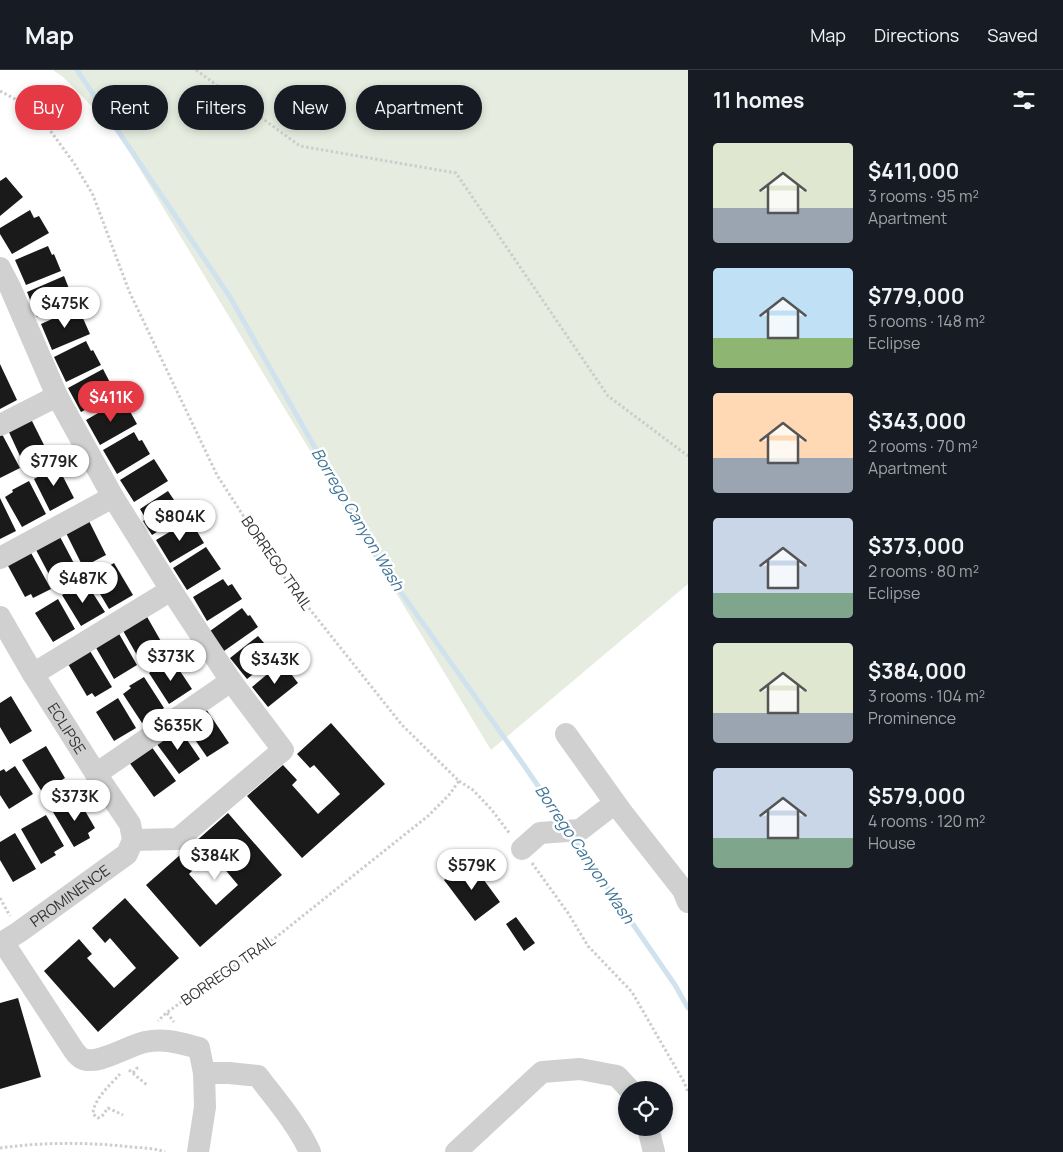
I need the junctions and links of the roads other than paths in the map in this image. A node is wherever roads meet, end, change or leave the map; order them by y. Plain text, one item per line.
1 (3, 282) edge
2 (57, 396) junction
3 (0, 425) edge
4 (113, 497) junction
5 (0, 558) edge
6 (171, 590) junction
7 (0, 617) edge
8 (34, 674) junction
9 (231, 681) junction
10 (566, 734) dead end
11 (96, 774) junction
12 (615, 802) junction
13 (133, 840) junction
14 (522, 849) road end
15 (688, 902) edge
16 (2, 943) edge
17 (204, 1073) junction
18 (622, 1081) edge
19 (650, 1136) edge
20 (198, 1152) edge
21 (310, 1152) edge
22 (456, 1152) edge
23 (654, 1152) edge

1 - 2 street
2 - 3 street
2 - 4 street
4 - 5 street
4 - 6 street
6 - 8 street
6 - 9 street
7 - 8 street, ECLIPSE
8 - 11 street, ECLIPSE
9 - 11 street
9 - 13 street
10 - 12 street
11 - 13 street, ECLIPSE
12 - 14 street
12 - 15 street
13 - 16 street, PROMINENCE
16 - 17 street
17 - 20 street
17 - 21 street
18 - 22 street
19 - 23 street

